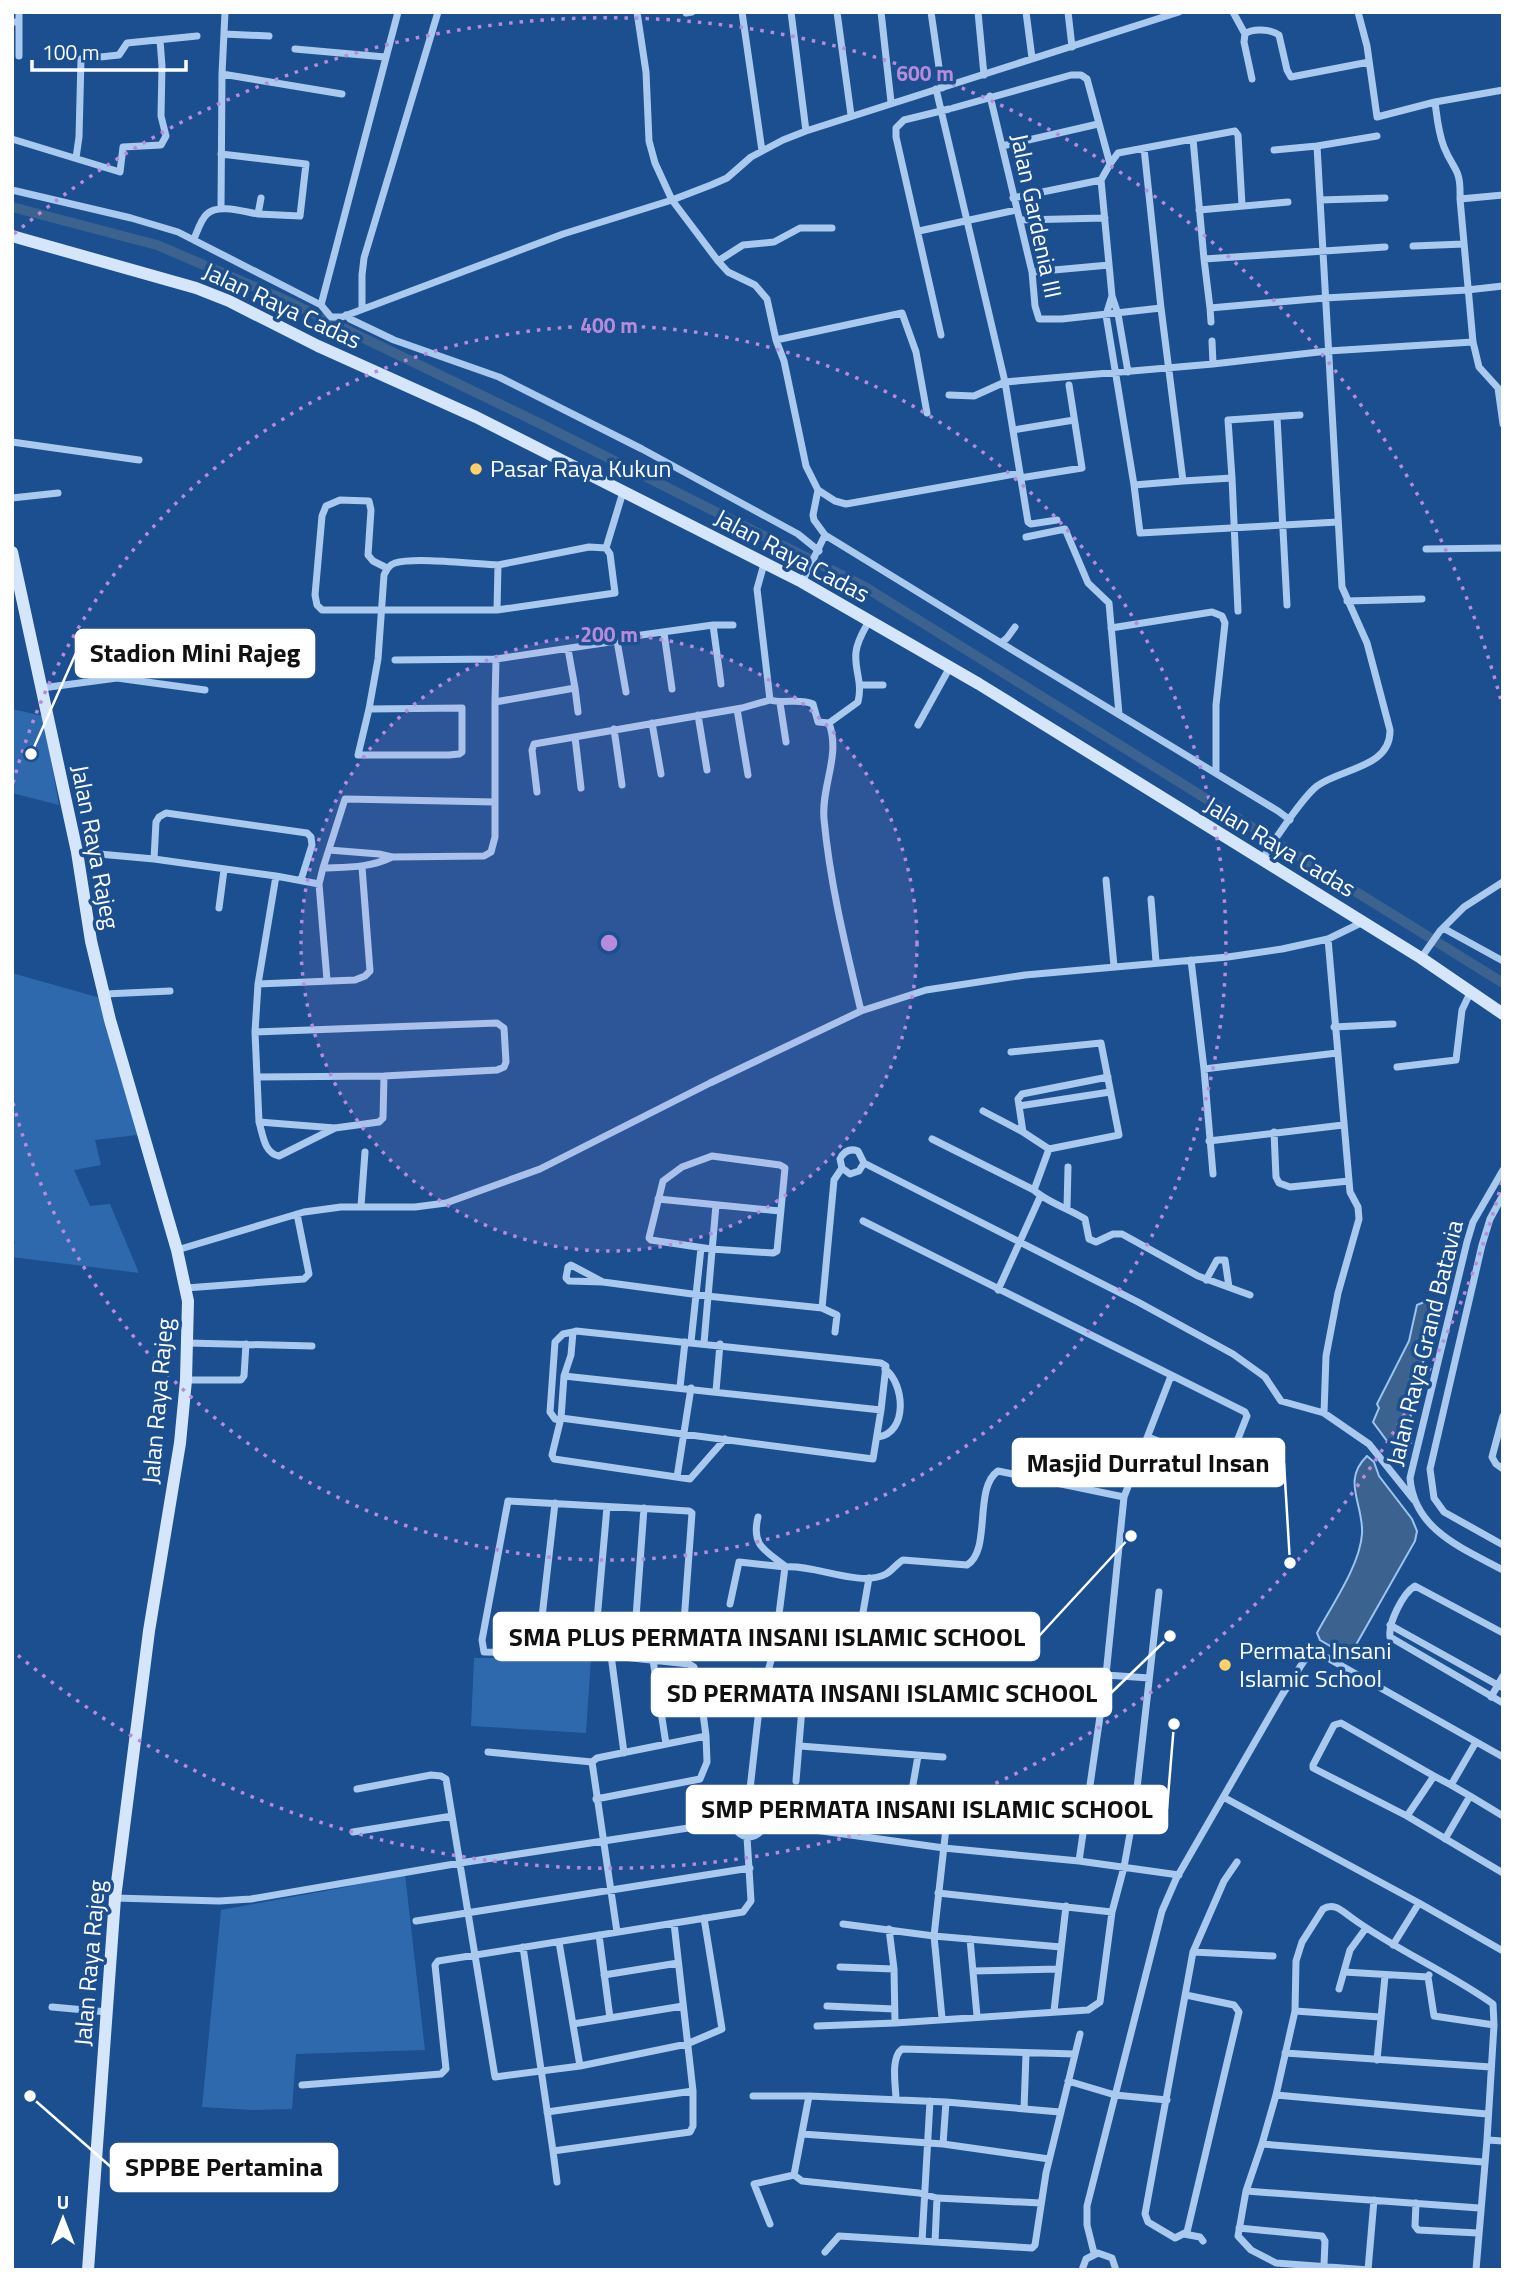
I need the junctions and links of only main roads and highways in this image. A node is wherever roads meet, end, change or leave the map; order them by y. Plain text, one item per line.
1 (12, 236) edge
2 (12, 552) edge
3 (1503, 1014) edge
4 (88, 2270) edge

1 - 3 main road, Jalan Raya Cadas
2 - 4 main road, Jalan Raya Rajeg

